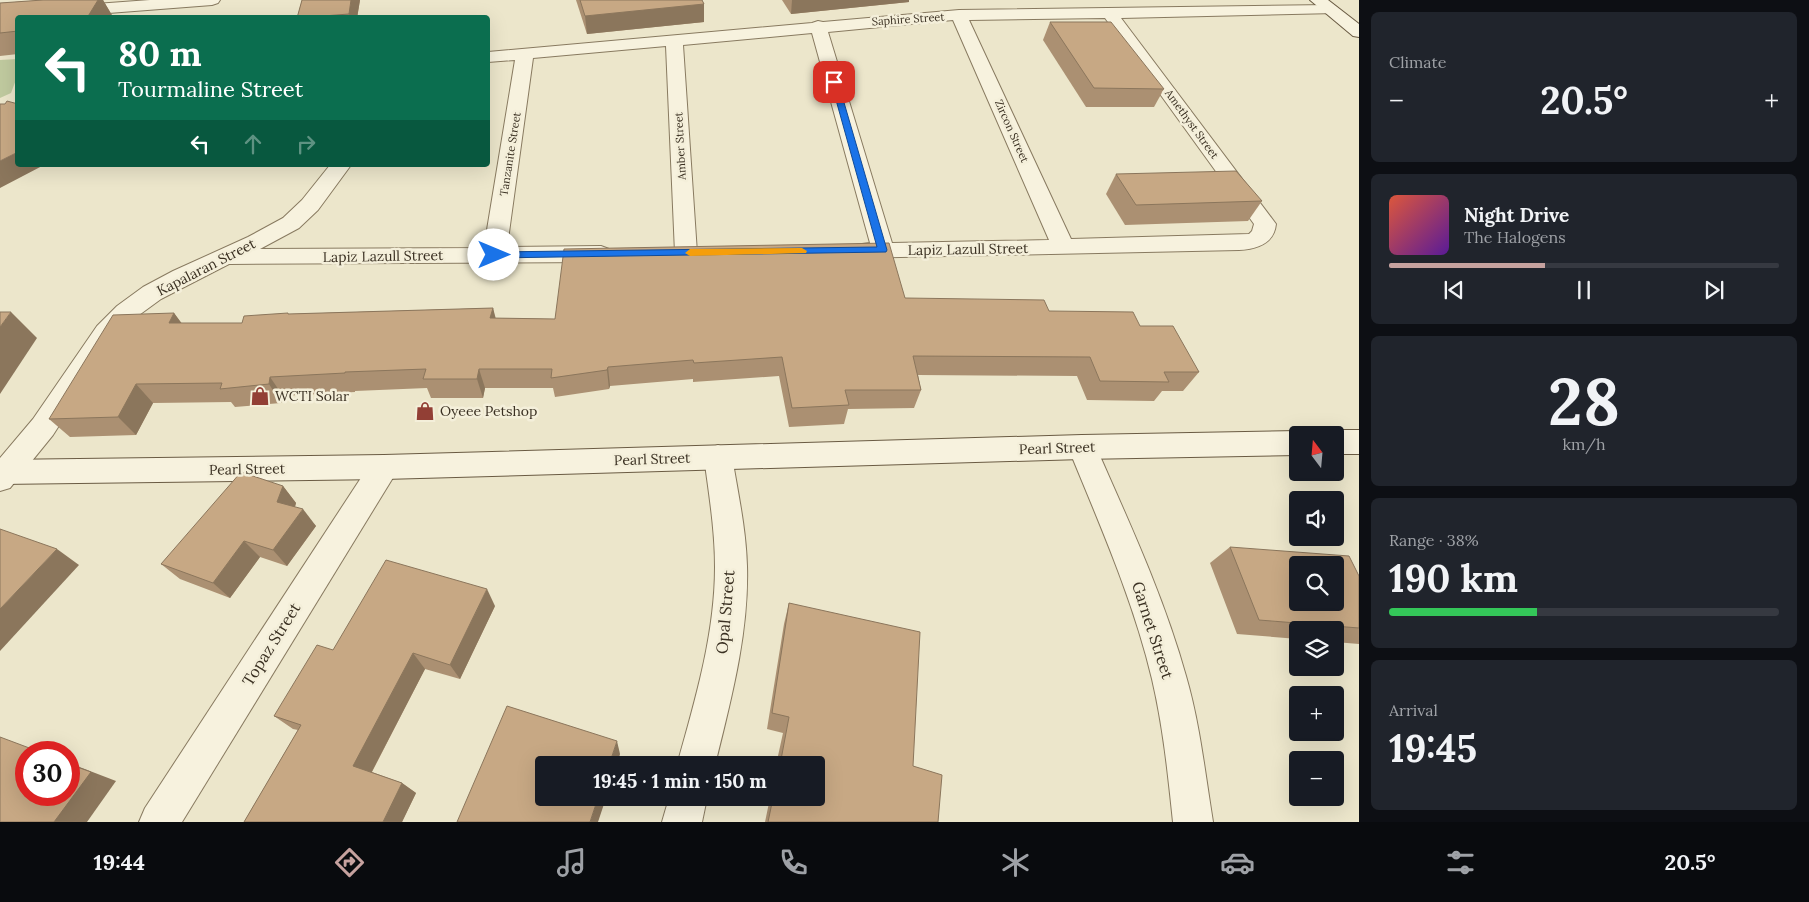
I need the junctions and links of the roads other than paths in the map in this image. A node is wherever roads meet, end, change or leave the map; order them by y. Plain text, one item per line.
1 (212, 0) edge
2 (218, 0) edge
3 (1324, 5) edge
4 (1109, 12) junction
5 (210, 15) edge
6 (959, 15) junction
7 (0, 16) edge
8 (818, 26) junction
9 (1359, 32) edge
10 (674, 40) junction
11 (525, 53) junction
12 (490, 57) edge
13 (339, 167) edge
14 (1261, 238) joint
15 (1064, 248) junction
16 (882, 250) junction
17 (833, 251) edge
18 (619, 253) edge
19 (686, 253) edge
20 (494, 255) junction
21 (225, 256) junction
22 (1344, 442) edge
23 (1359, 442) edge
24 (1289, 443) edge
25 (1082, 447) junction
26 (718, 457) junction
27 (384, 467) junction
28 (2, 474) edge
29 (698, 756) edge
30 (686, 806) edge
31 (159, 822) edge
32 (682, 822) edge
33 (1193, 822) edge

1 - 7 street
2 - 5 street
3 - 4 street, Saphire Street
3 - 9 street
4 - 6 street, Saphire Street
4 - 14 street, Amethyst Street
6 - 8 street, Saphire Street
6 - 15 street, Zircon Street
8 - 10 street, Saphire Street
8 - 16 street
10 - 11 street, Saphire Street
10 - 19 street, Amber Street
11 - 12 street, Saphire Street
11 - 20 street, Tanzanite Street
13 - 21 street, Kapalaran Street
14 - 15 street, Lapiz Lazull Street
15 - 16 street, Lapiz Lazull Street
16 - 17 street, Lapiz Lazull Street
18 - 20 street, Lapiz Lazull Street
20 - 21 street, Lapiz Lazull Street
21 - 28 street, Kapalaran Street
22 - 23 street
24 - 25 street, Pearl Street
25 - 26 street, Pearl Street
25 - 33 street, Garnet Street
26 - 27 street, Pearl Street
26 - 29 street, Opal Street
27 - 28 street, Pearl Street
27 - 31 street, Topaz Street
30 - 32 street

